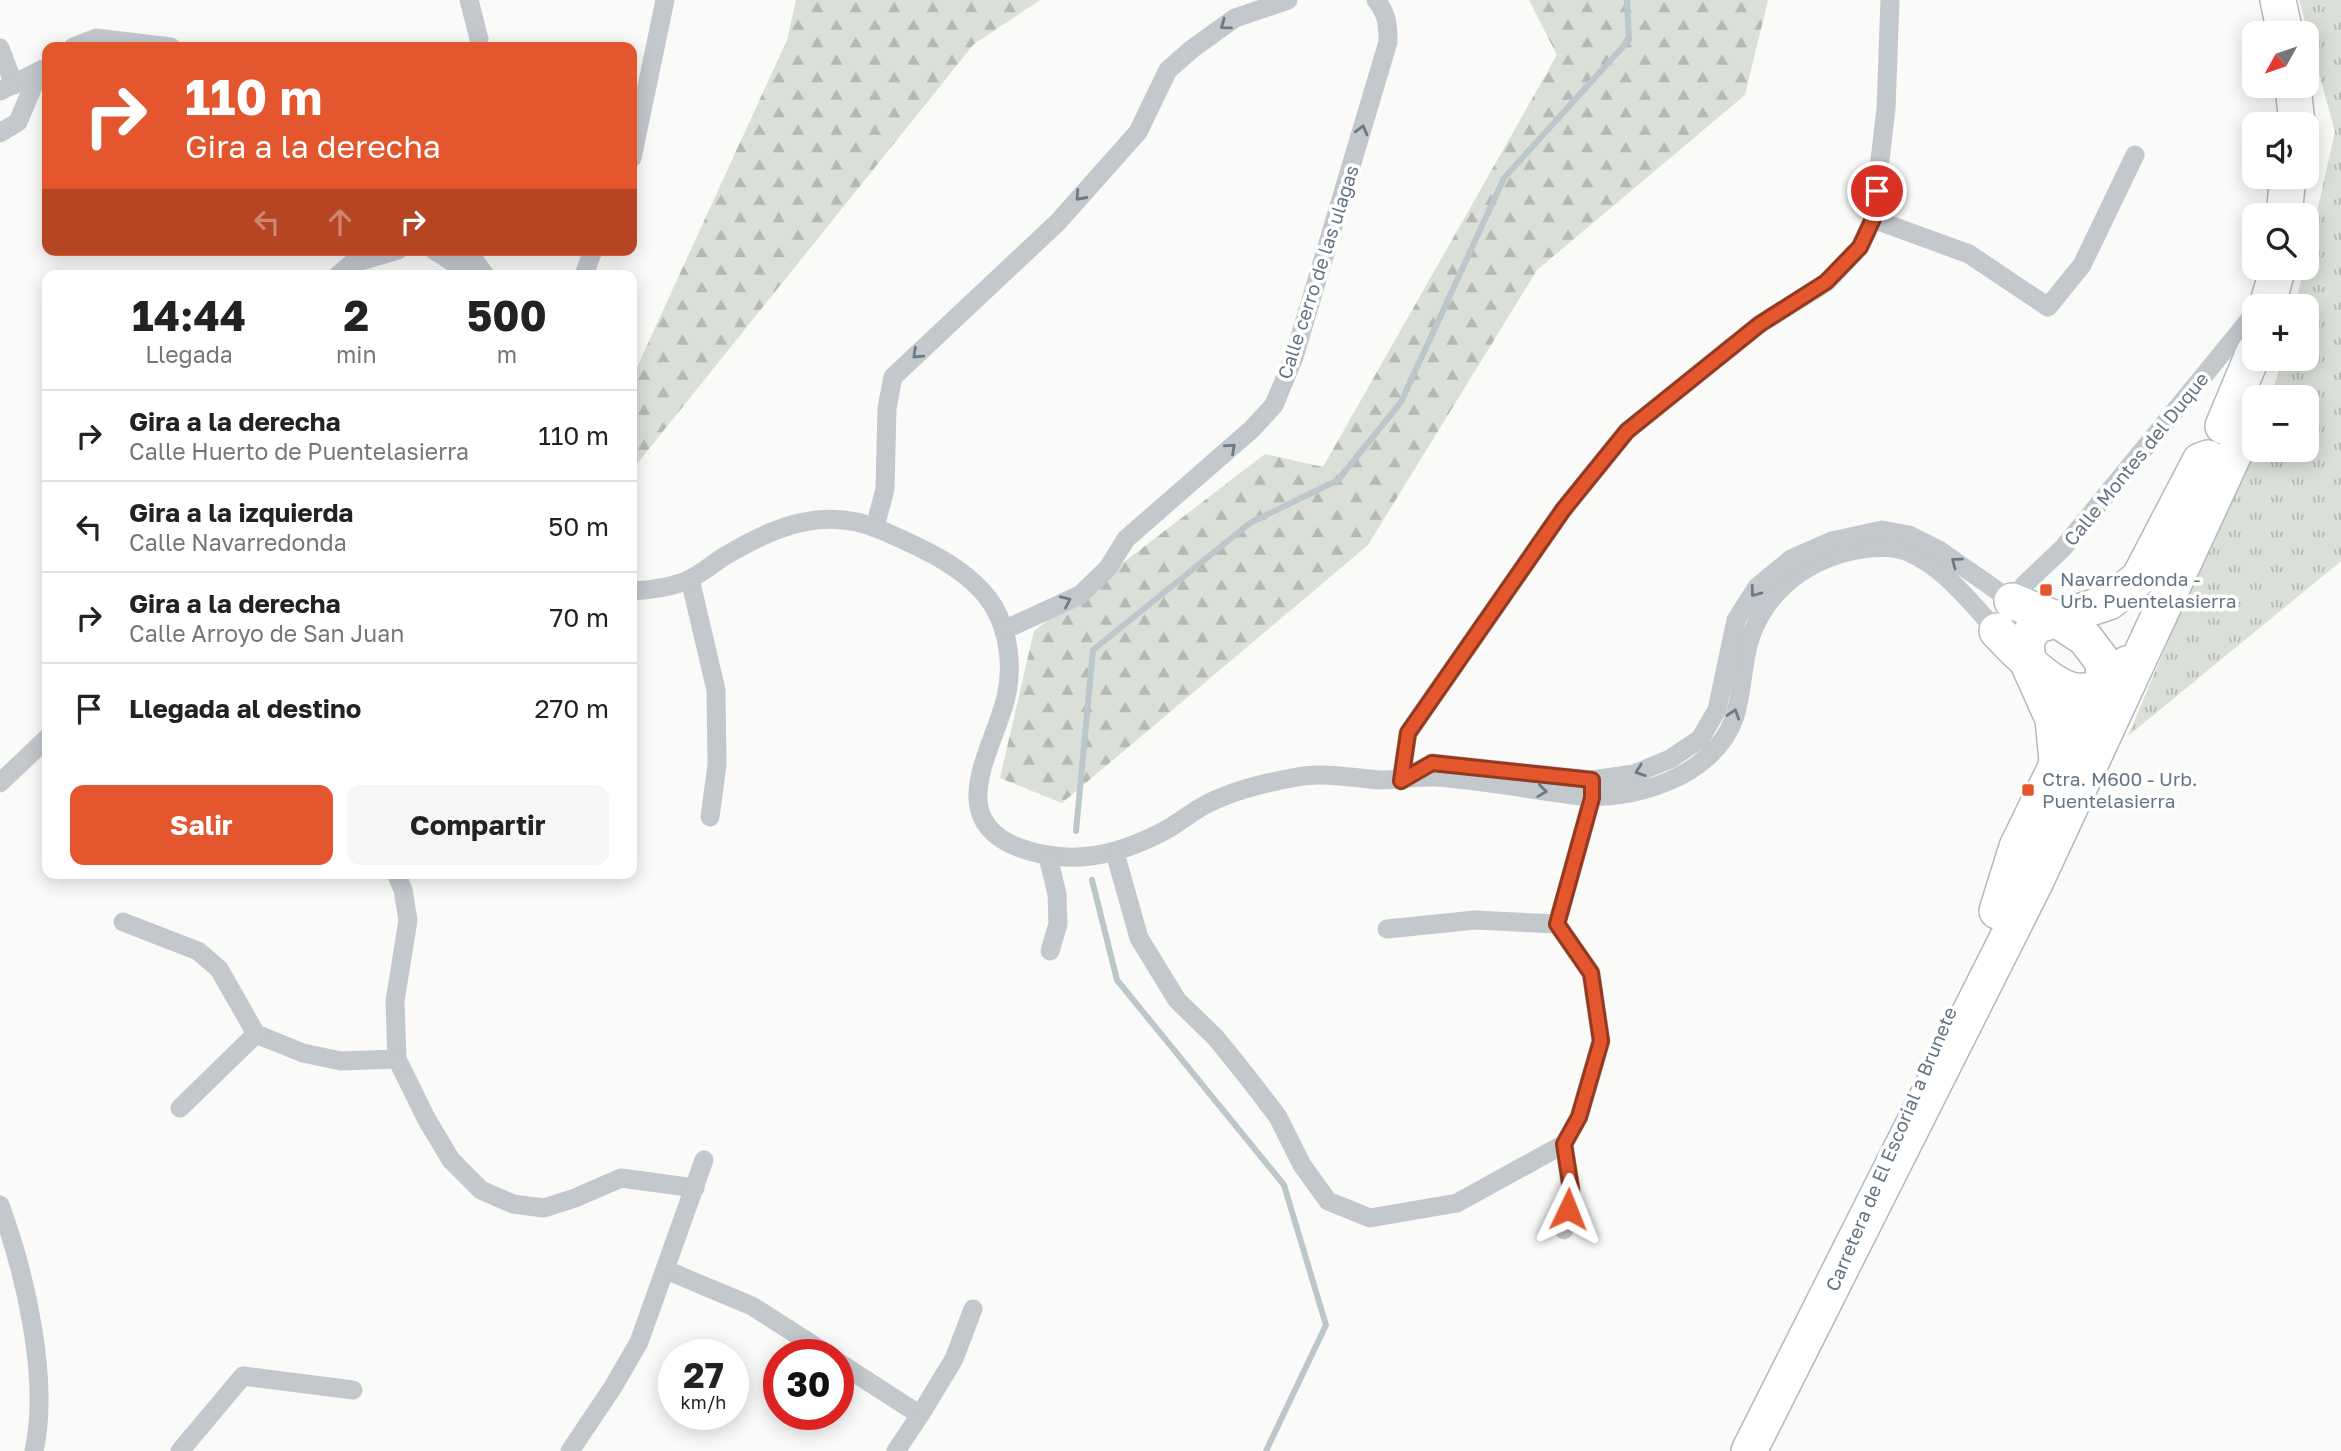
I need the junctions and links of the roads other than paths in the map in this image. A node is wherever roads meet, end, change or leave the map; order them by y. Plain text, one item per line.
1 (469, 0) edge
2 (665, 0) edge
3 (1288, 0) edge
4 (1376, 0) edge
5 (1890, 0) edge
6 (2278, 0) edge
7 (2282, 21) edge
8 (479, 38) dead end
9 (86, 42) edge
10 (129, 42) edge
11 (0, 48) edge
12 (42, 70) edge
13 (42, 71) edge
14 (7, 88) edge
15 (0, 133) edge
16 (637, 134) edge
17 (2135, 155) dead end
18 (1873, 219) junction
19 (375, 256) edge
20 (444, 256) edge
21 (348, 263) edge
22 (462, 270) edge
23 (2242, 343) edge
24 (2243, 371) edge
25 (2242, 438) edge
26 (2208, 458) junction
27 (875, 527) junction
28 (690, 579) junction
29 (637, 592) edge
30 (2167, 600) junction
31 (2004, 616) junction
32 (2056, 619) junction
33 (1004, 630) junction
34 (2028, 663) junction
35 (2104, 690) junction
36 (42, 743) edge
37 (2057, 761) junction
38 (1401, 781) junction
39 (0, 783) edge
40 (1592, 789) junction
41 (710, 817) dead end
42 (1115, 853) junction
43 (1048, 857) junction
44 (398, 879) edge
45 (2035, 883) junction
46 (1997, 911) junction
47 (123, 922) dead end
48 (1557, 924) junction
49 (1387, 929) dead end
50 (1050, 951) dead end
51 (256, 1034) junction
52 (397, 1059) junction
53 (180, 1108) dead end
54 (1564, 1144) junction
55 (704, 1160) dead end
56 (695, 1188) junction
57 (0, 1205) edge
58 (1564, 1230) dead end
59 (666, 1270) junction
60 (1824, 1305) junction
61 (973, 1309) dead end
62 (804, 1339) edge
63 (854, 1372) edge
64 (353, 1390) dead end
65 (920, 1415) junction
66 (38, 1449) edge
67 (180, 1451) edge
68 (570, 1451) edge
69 (896, 1451) edge
70 (1749, 1451) edge

1 - 8 street
2 - 16 street
3 -> 27 street
33 -> 4 street, Calle cerro de las ulagas
5 - 18 street
6 - 7 highway
9 - 10 street
11 - 14 street
12 - 14 street
13 - 15 street
17 - 18 street
18 - 38 street
19 - 21 street
20 - 22 street
23 - 31 street, Calle Montes del Duque
24 - 26 highway, Carretera de El Escorial a Brunete
25 - 30 highway, Carretera de El Escorial a Brunete
26 - 32 highway
26 - 35 highway, Carretera de El Escorial a Brunete
27 - 28 street
27 - 33 street
28 - 29 street
28 - 41 street
30 - 35 highway
30 - 45 highway, Carretera de El Escorial a Brunete
31 - 32 highway
31 - 34 highway
40 -> 31 street
31 -> 40 street
32 - 34 highway
32 - 35 highway
33 - 43 street
34 - 35 highway
34 - 37 highway
35 - 37 highway
35 - 45 highway
35 - 46 highway, Carretera de El Escorial a Brunete
36 - 39 street
37 - 46 highway
38 - 40 street
38 - 42 street
40 - 48 street
42 - 43 street
42 - 54 street
43 - 50 street
44 - 52 street
45 - 60 highway, Carretera de El Escorial a Brunete
46 - 60 highway, Carretera de El Escorial a Brunete
47 - 51 street
48 - 49 street
48 - 54 street
51 - 52 street
51 - 53 street
52 - 56 street
54 - 58 street
55 - 56 street
56 - 59 street
57 - 66 street
59 - 62 street
59 - 68 street
60 - 70 highway
61 - 65 street
63 - 65 street
64 - 67 street
65 - 69 street

